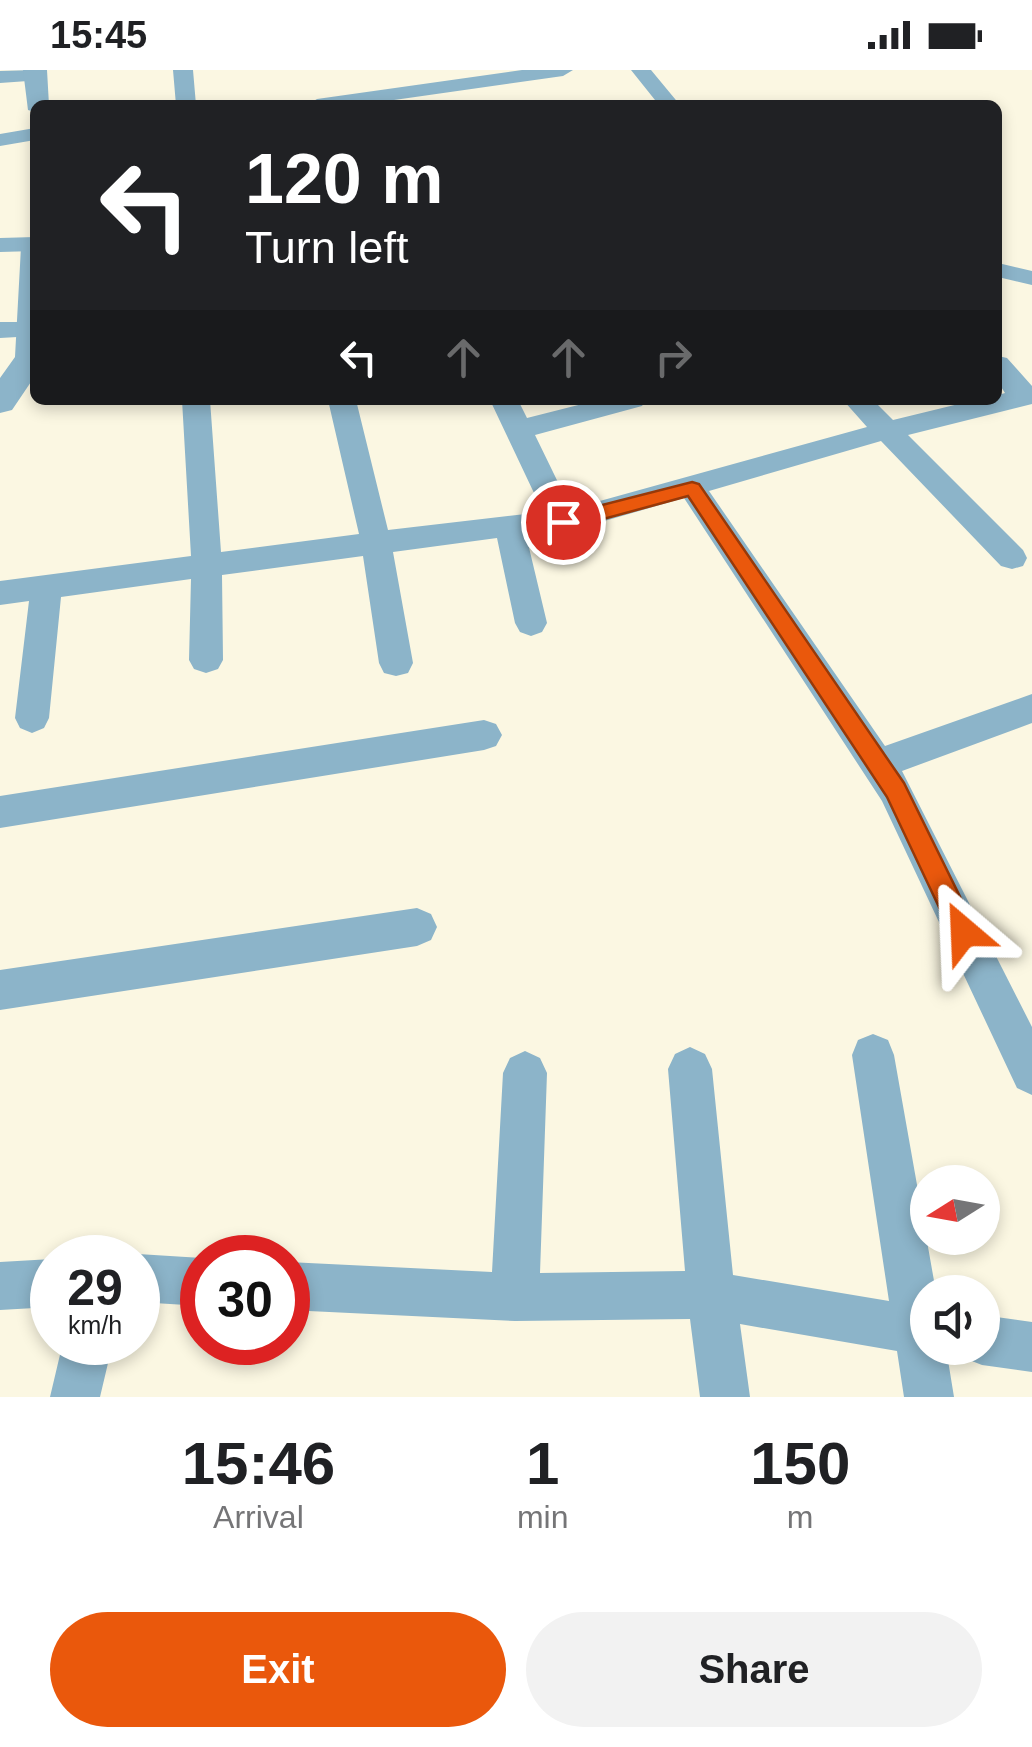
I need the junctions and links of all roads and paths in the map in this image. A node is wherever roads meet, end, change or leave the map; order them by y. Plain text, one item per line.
1 (183, 70) edge
2 (563, 70) edge
3 (641, 70) edge
4 (35, 73) edge
5 (0, 78) edge
6 (37, 100) edge
7 (186, 100) edge
8 (364, 100) edge
9 (666, 100) edge
10 (30, 135) edge
11 (0, 140) edge
12 (0, 244) edge
13 (30, 249) edge
14 (1002, 271) edge
15 (1032, 278) edge
16 (0, 330) edge
17 (30, 347) edge
18 (30, 351) edge
19 (1002, 368) edge
20 (1029, 397) edge
21 (0, 402) edge
22 (1002, 404) edge
23 (196, 405) edge
24 (343, 405) edge
25 (506, 405) edge
26 (613, 405) edge
27 (861, 405) edge
28 (996, 405) edge
29 (517, 430) junction
30 (885, 432) junction
31 (692, 488) junction
32 (563, 522) junction
33 (509, 524) junction
34 (376, 542) junction
35 (1012, 558) dead end
36 (207, 565) junction
37 (46, 587) junction
38 (0, 593) edge
39 (531, 622) dead end
40 (206, 660) dead end
41 (396, 663) dead end
42 (1032, 708) edge
43 (32, 718) dead end
44 (484, 735) dead end
45 (879, 764) junction
46 (0, 812) edge
47 (417, 927) dead end
48 (0, 990) edge
49 (874, 1055) dead end
50 (690, 1069) dead end
51 (1032, 1073) edge
52 (525, 1074) dead end
53 (913, 1275) edge
54 (30, 1284) edge
55 (0, 1286) edge
56 (310, 1287) edge
57 (711, 1295) junction
58 (515, 1296) junction
59 (910, 1329) edge
60 (1000, 1343) edge
61 (1032, 1347) edge
62 (83, 1365) edge
63 (926, 1365) edge
64 (75, 1397) edge
65 (725, 1397) edge
66 (929, 1397) edge

1 - 7 street
2 - 8 street
3 - 9 street
4 - 5 street
4 - 6 street
10 - 11 street
12 - 13 street
14 - 15 street
16 - 17 street
18 - 21 street
19 - 20 street
20 - 22 street
23 - 36 street
24 - 34 street
25 - 29 street
26 - 29 street
27 - 30 street
28 - 30 street
29 - 32 street
30 - 31 street
30 - 35 street
31 - 32 street
31 - 45 street
32 - 33 street
33 - 34 street
33 - 39 street
34 - 36 street
34 - 41 street
36 - 37 street
36 - 40 street
37 - 38 street
37 - 43 street
42 - 45 street
44 - 46 street
45 - 51 street
47 - 48 street
49 - 53 street
50 - 57 street
52 - 58 street
54 - 55 street
56 - 58 street
57 - 58 street
57 - 59 street
57 - 65 street
60 - 61 street
62 - 64 street
63 - 66 street

